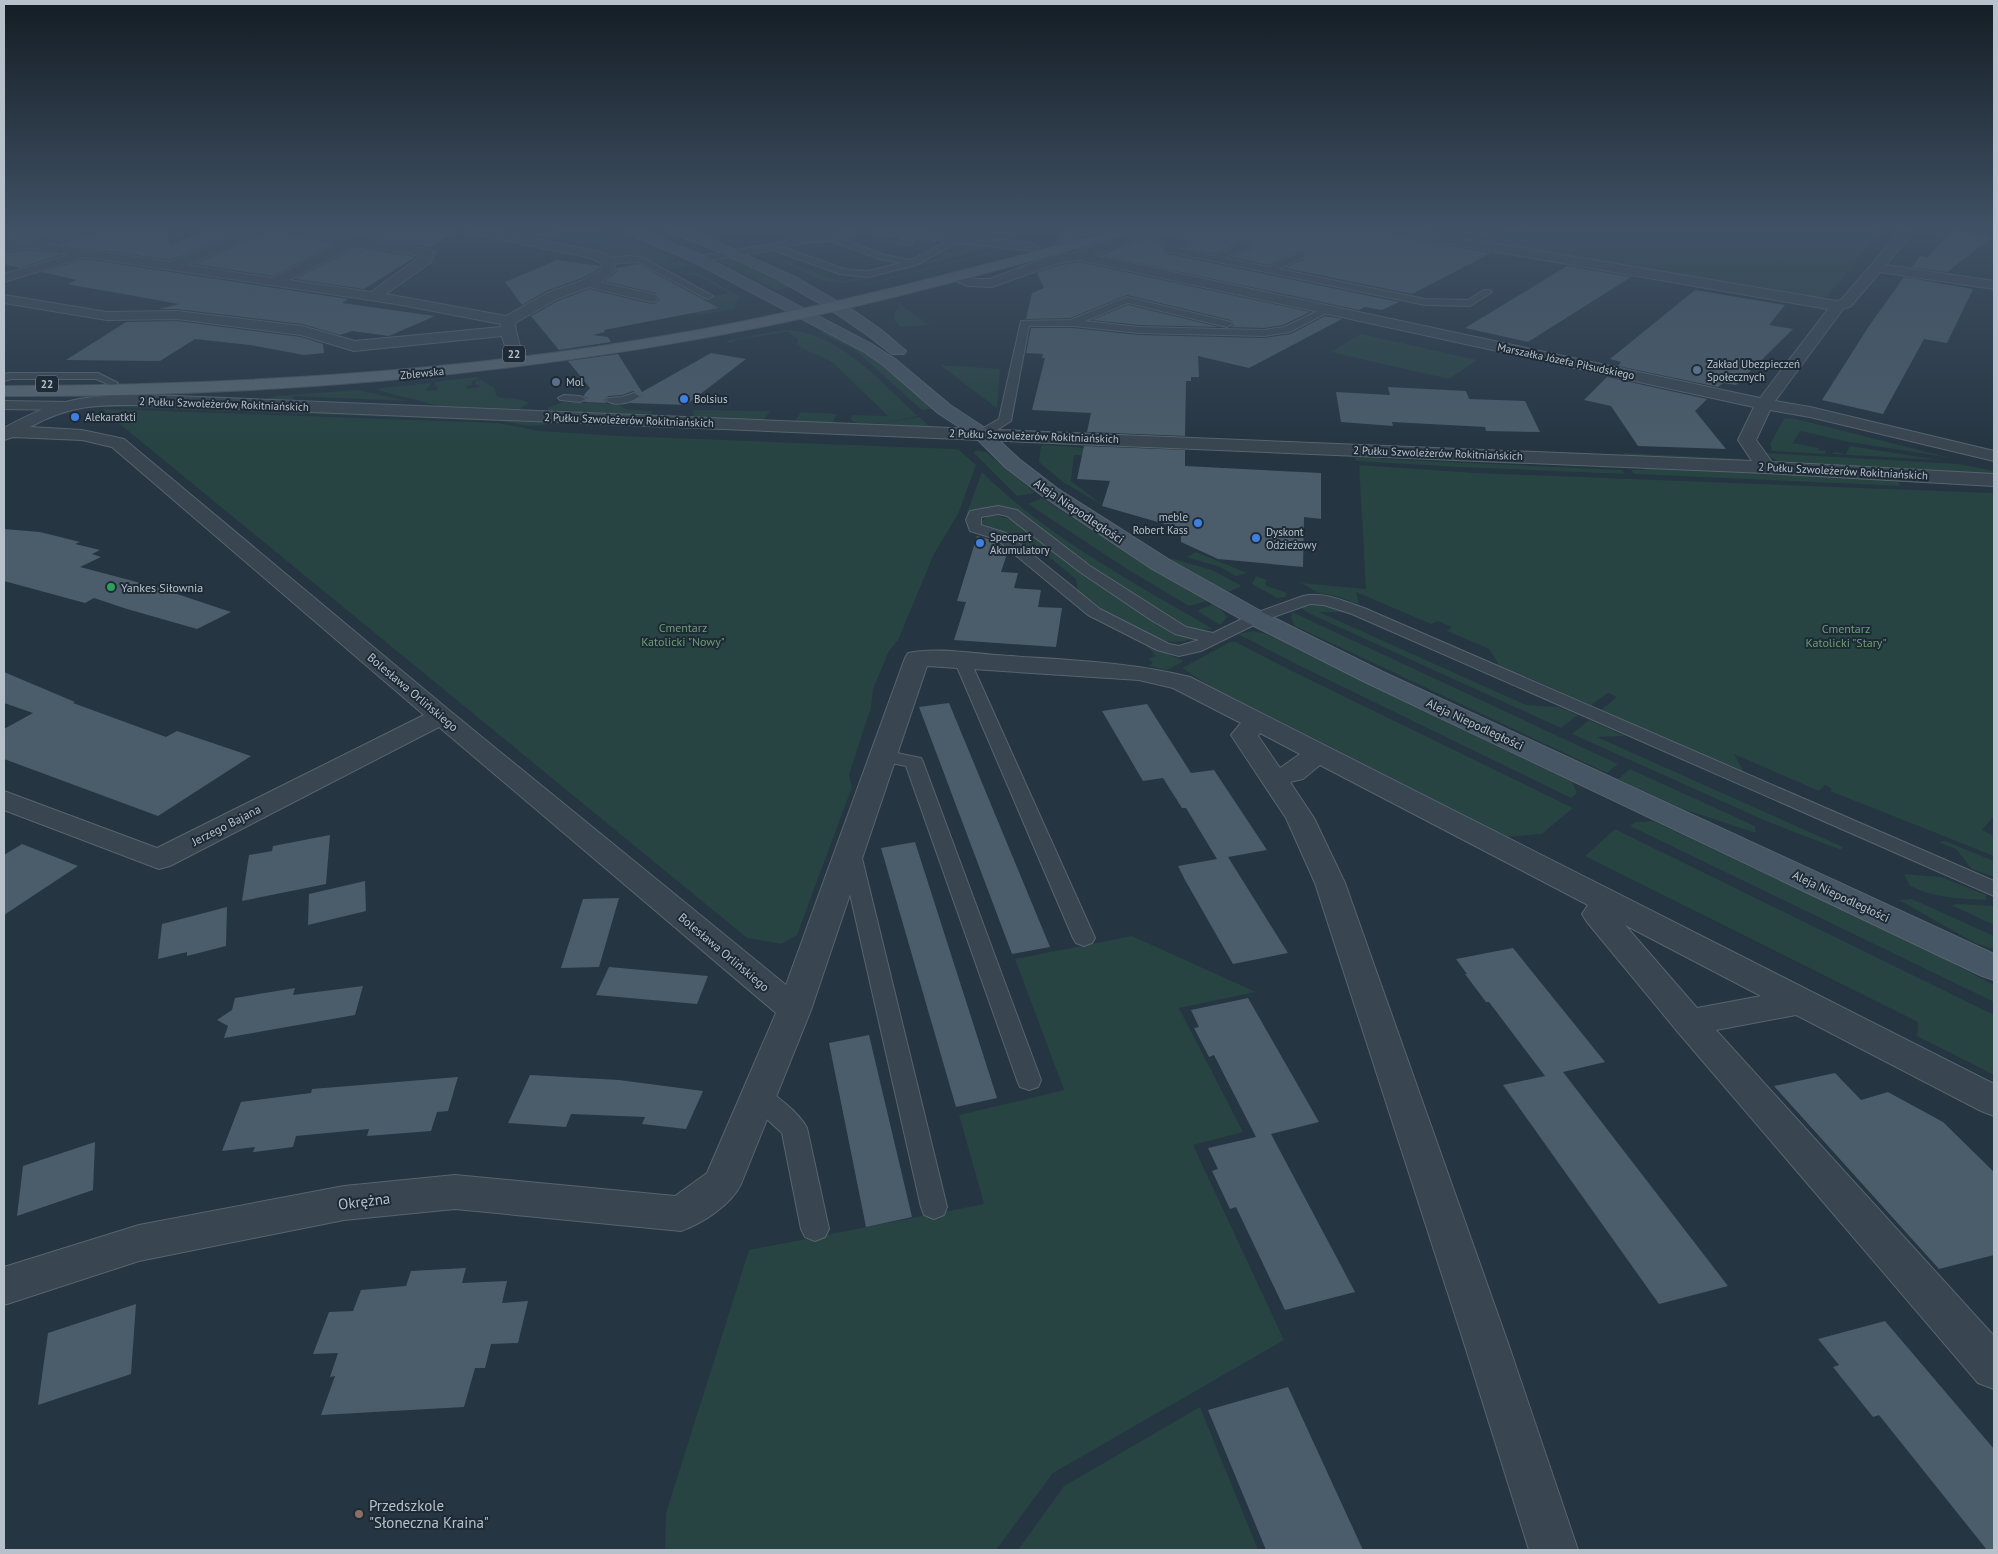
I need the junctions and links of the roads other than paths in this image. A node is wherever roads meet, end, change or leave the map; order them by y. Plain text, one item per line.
1 (25, 303) edge
2 (399, 303) edge
3 (542, 303) edge
4 (782, 303) edge
5 (828, 303) edge
6 (836, 303) edge
7 (838, 303) edge
8 (1120, 303) edge
9 (1137, 303) edge
10 (1293, 303) edge
11 (1448, 303) edge
12 (1471, 303) edge
13 (1818, 303) edge
14 (1846, 303) edge
15 (831, 304) junction
16 (1838, 306) junction
17 (1327, 310) junction
18 (798, 311) junction
19 (1073, 323) junction
20 (508, 326) junction
21 (1264, 333) junction
22 (514, 354) junction
23 (4, 378) edge
24 (112, 383) junction
25 (4, 384) edge
26 (4, 391) edge
27 (634, 396) dead end
28 (564, 398) dead end
29 (580, 399) dead end
30 (612, 400) dead end
31 (1766, 404) junction
32 (4, 405) edge
33 (70, 405) junction
34 (6, 434) edge
35 (982, 434) junction
36 (1994, 456) edge
37 (1766, 467) junction
38 (1994, 480) edge
39 (1256, 618) junction
40 (1215, 638) junction
41 (962, 660) junction
42 (441, 716) junction
43 (1257, 722) junction
44 (1318, 753) junction
45 (882, 756) junction
46 (1273, 778) junction
47 (4, 800) edge
48 (850, 847) junction
49 (1994, 889) edge
50 (1606, 901) junction
51 (1084, 938) dead end
52 (1994, 968) edge
53 (1802, 1001) junction
54 (794, 1010) junction
55 (1689, 1022) junction
56 (1029, 1080) dead end
57 (758, 1096) junction
58 (1994, 1101) edge
59 (934, 1206) dead end
60 (815, 1229) dead end
61 (4, 1286) edge
62 (1994, 1368) edge
63 (1553, 1550) edge

1 - 20 street
2 - 20 street
3 - 20 street
4 - 18 street, Aleja Niepodległości
5 - 15 street, Aleja Niepodległości
6 - 15 main road, 22
7 - 15 main road, 22
8 - 19 lane
9 - 21 lane
10 - 17 street, Marszałka Józefa Piłsudskiego
11 - 12 lane
13 - 16 street
14 - 16 street
15 - 18 main road, Zblewska / 22
15 - 35 street, Aleja Niepodległości
16 - 31 street
17 - 21 lane
17 - 31 street, Marszałka Józefa Piłsudskiego
18 - 22 main road, Zblewska / 22
18 - 26 main road, Zblewska / 22
18 - 35 street, Aleja Niepodległości
19 - 21 lane
19 - 35 lane
20 - 22 street
22 - 24 main road, Zblewska / 22
23 - 24 lane
24 - 25 main road, Zblewska / 22
27 - 30 lane
28 - 29 lane
31 - 36 street, Marszałka Józefa Piłsudskiego
31 - 37 street
32 - 33 lane
33 - 34 street, 2 Pułku Szwoleżerów Rokitniańskich
33 - 35 street, 2 Pułku Szwoleżerów Rokitniańskich
34 - 42 street, Bolesława Orlińskiego
35 - 37 street, 2 Pułku Szwoleżerów Rokitniańskich
35 - 39 street, Aleja Niepodległości
37 - 38 street, 2 Pułku Szwoleżerów Rokitniańskich
39 - 40 lane
39 - 49 lane
39 - 52 street, Aleja Niepodległości
40 - 40 lane
41 - 43 street
41 - 45 street
41 - 51 lane
42 - 47 street, Jerzego Bajana
42 - 54 street, Bolesława Orlińskiego
43 - 44 street
43 - 46 street
44 - 46 street
44 - 50 street
45 - 48 street
45 - 56 lane
46 - 63 street
48 - 54 street
48 - 59 lane
50 - 53 street
50 - 55 street
53 - 55 street
53 - 58 street
54 - 57 street
55 - 62 street
57 - 60 lane
57 - 61 street, Okrężna

